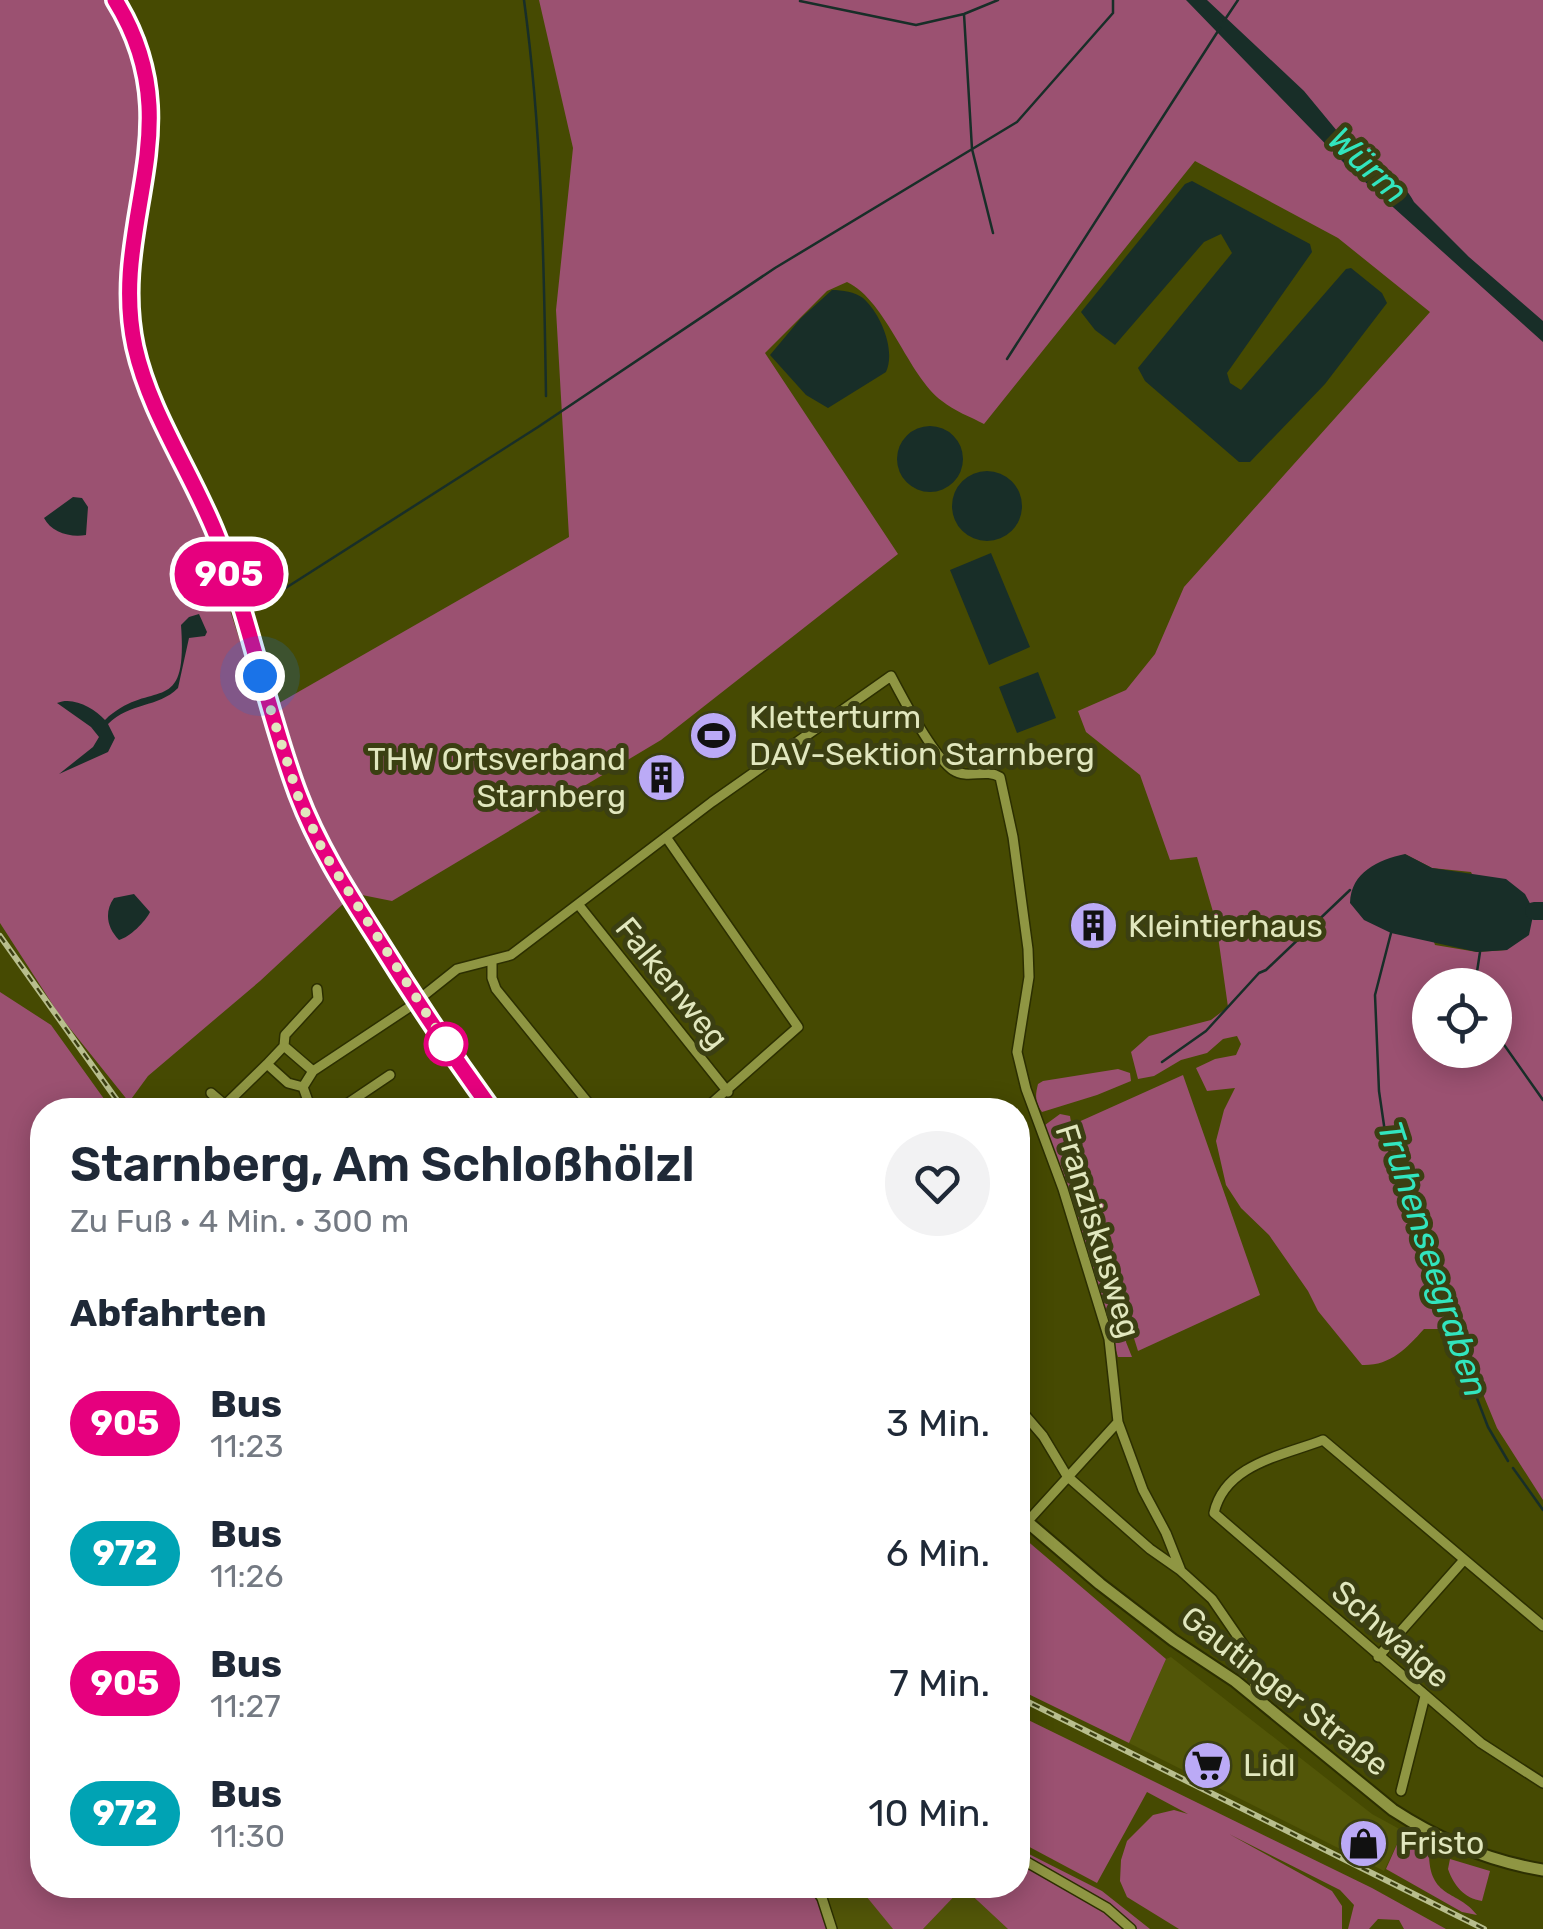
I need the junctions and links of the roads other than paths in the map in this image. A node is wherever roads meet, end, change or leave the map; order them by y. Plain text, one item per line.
1 (115, 0) edge
2 (666, 837) junction
3 (578, 904) junction
4 (492, 960) junction
5 (318, 989) dead end
6 (417, 1001) junction
7 (284, 1046) junction
8 (267, 1064) junction
9 (312, 1071) junction
10 (390, 1076) dead end
11 (303, 1088) junction
12 (728, 1092) junction
13 (212, 1093) dead end
14 (217, 1098) edge
15 (232, 1098) edge
16 (307, 1098) edge
17 (356, 1098) edge
18 (484, 1098) edge
19 (584, 1098) edge
20 (720, 1098) edge
21 (1030, 1098) edge
22 (1030, 1099) edge
23 (1030, 1421) edge
24 (1118, 1422) junction
25 (1066, 1476) junction
26 (1030, 1510) edge
27 (1030, 1525) edge
28 (1463, 1561) junction
29 (1181, 1571) junction
30 (1543, 1626) edge
31 (1378, 1657) junction
32 (1425, 1696) junction
33 (1258, 1699) junction
34 (1543, 1783) edge
35 (1401, 1791) dead end
36 (1030, 1864) edge
37 (1543, 1870) edge
38 (822, 1898) edge
39 (832, 1929) edge
40 (1131, 1929) edge

1 - 6 main road
2 - 3 street
2 - 12 street
2 - 21 street, Franziskusweg
3 - 4 street
3 - 12 street, Falkenweg
4 - 6 street
4 - 19 street
5 - 7 street
6 - 9 street
6 - 18 main road
7 - 8 street
7 - 9 street
8 - 11 street
8 - 15 street
9 - 11 street
10 - 17 street
11 - 16 street
12 - 20 street
13 - 14 street
22 - 24 street, Franziskusweg
23 - 25 street
24 - 25 street
24 - 29 street, Franziskusweg
25 - 26 street
25 - 29 street
27 - 33 main road, Gautinger Straße
28 - 30 street
28 - 31 street
28 - 31 street, Schwaige
29 - 33 street, Franziskusweg
31 - 32 street, Schwaige
32 - 34 street, Schwaige
32 - 35 street
33 - 37 main road, Gautinger Straße
36 - 40 street
38 - 39 street

